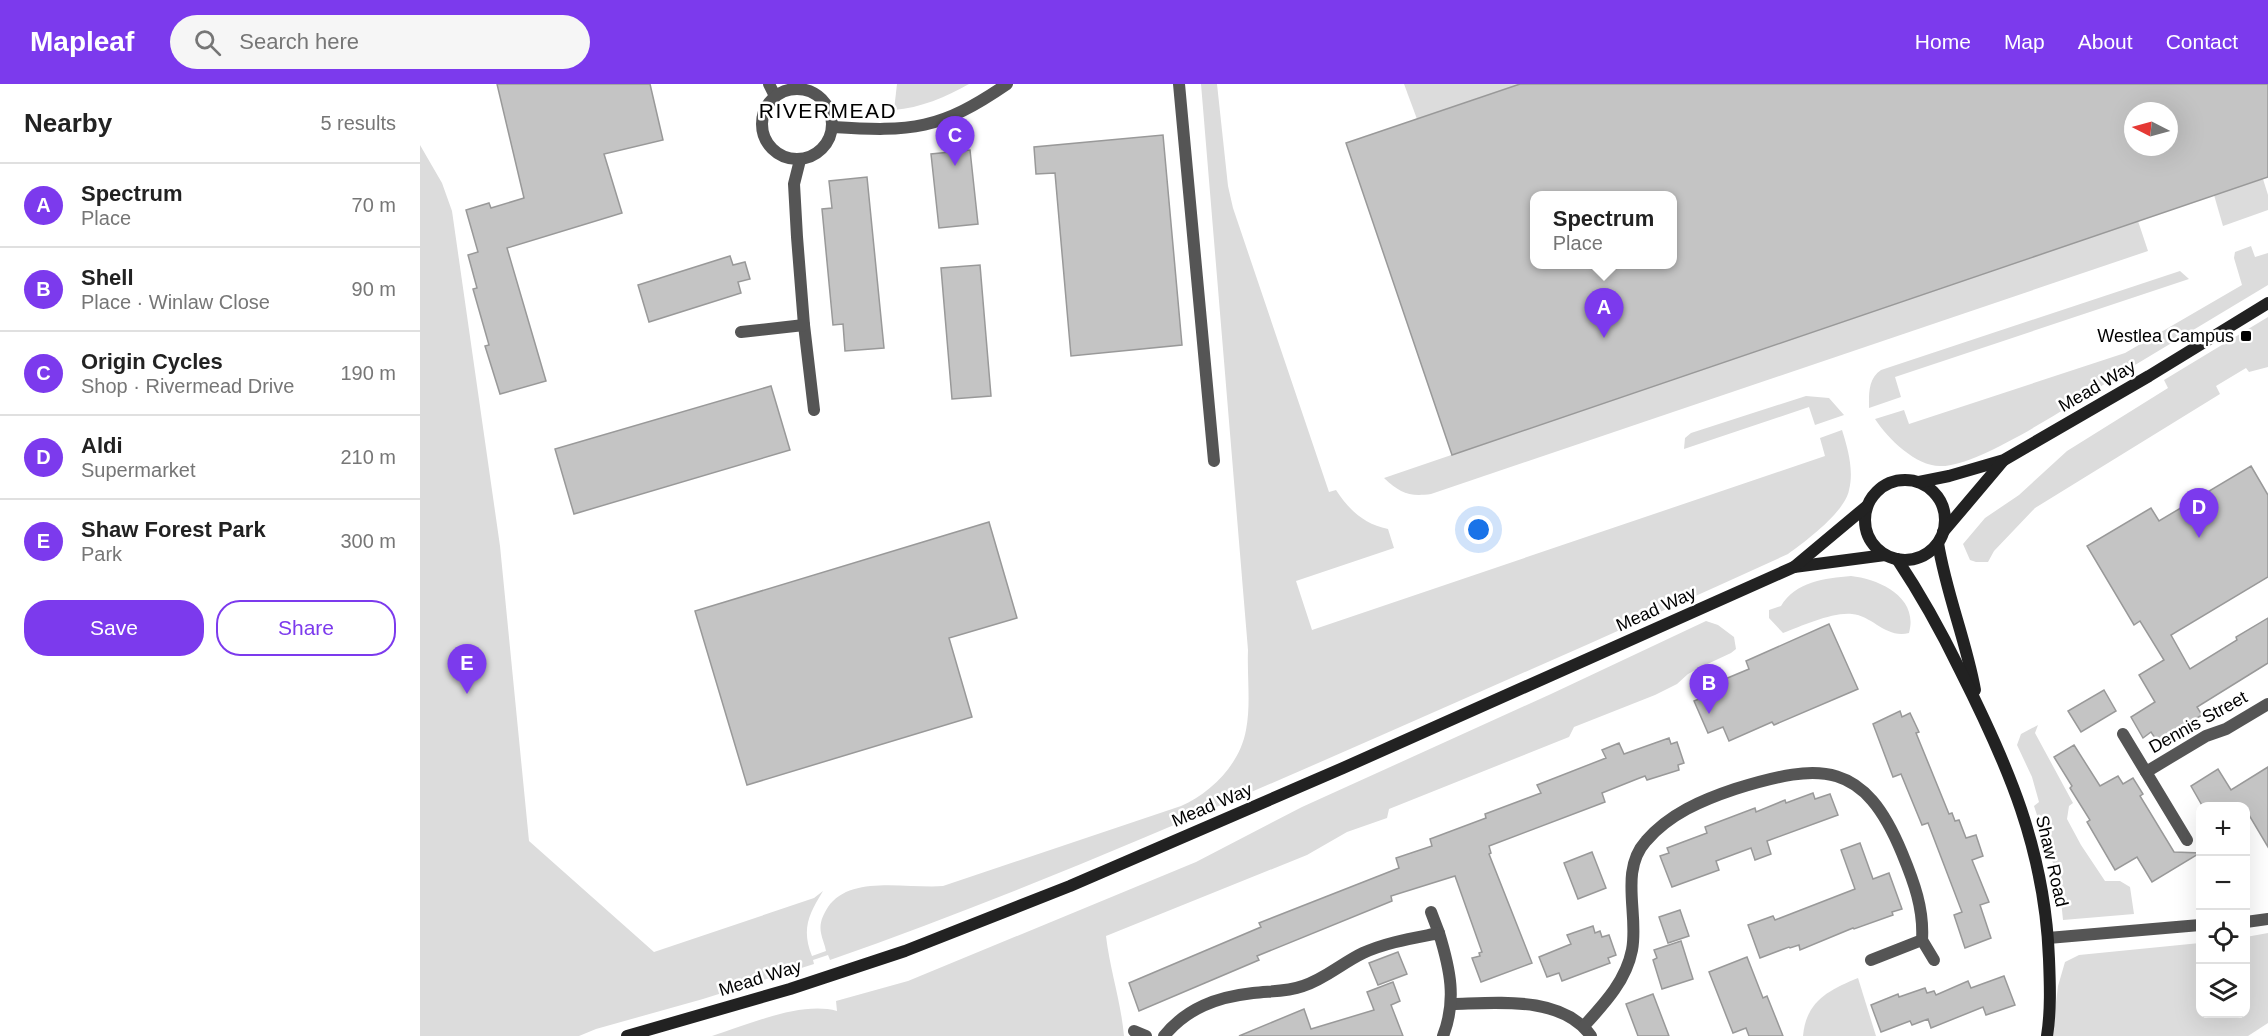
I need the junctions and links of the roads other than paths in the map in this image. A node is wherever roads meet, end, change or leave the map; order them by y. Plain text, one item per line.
1 (769, 84) edge
2 (1007, 84) edge
3 (1179, 84) edge
4 (776, 96) junction
5 (833, 127) junction
6 (800, 160) junction
7 (2268, 303) edge
8 (804, 325) junction
9 (741, 332) dead end
10 (814, 410) dead end
11 (2004, 460) junction
12 (1214, 461) dead end
13 (1919, 482) junction
14 (1867, 506) junction
15 (1941, 538) junction
16 (1885, 555) junction
17 (1897, 559) junction
18 (1794, 567) junction
19 (1977, 703) junction
20 (2268, 704) edge
21 (2123, 734) dead end
22 (2146, 772) junction
23 (2187, 840) dead end
24 (1431, 912) dead end
25 (2268, 919) edge
26 (2250, 921) edge
27 (2196, 925) edge
28 (1439, 933) junction
29 (2048, 938) junction
30 (1922, 940) junction
31 (1871, 960) dead end
32 (1934, 960) dead end
33 (1452, 1004) junction
34 (1587, 1031) edge
35 (627, 1036) edge
36 (1164, 1036) edge
37 (1443, 1036) edge
38 (2047, 1036) edge

1 - 4 street
2 - 5 street
3 - 12 street
4 - 5 street
4 - 6 street
5 - 6 street
6 - 8 street
7 - 11 main road, Mead Way
8 - 9 street
8 - 10 street
11 - 13 main road, Mead Way
11 - 15 main road, Mead Way
13 - 14 main road
13 - 15 main road
14 - 16 main road
14 - 18 main road, Mead Way
15 - 17 main road
15 - 19 main road, Shaw Road
16 - 17 main road
16 - 18 main road, Mead Way
17 - 19 main road, Shaw Road
18 - 35 main road, Mead Way
19 - 29 main road, Shaw Road
20 - 22 street, Dennis Street
21 - 22 street, Dennis Street
22 - 23 street, Dennis Street
24 - 28 street
25 - 26 street
27 - 29 street
28 - 33 street
28 - 36 street
29 - 38 main road, Shaw Road
30 - 31 street
30 - 32 street
30 - 34 street
33 - 34 street
33 - 37 street

